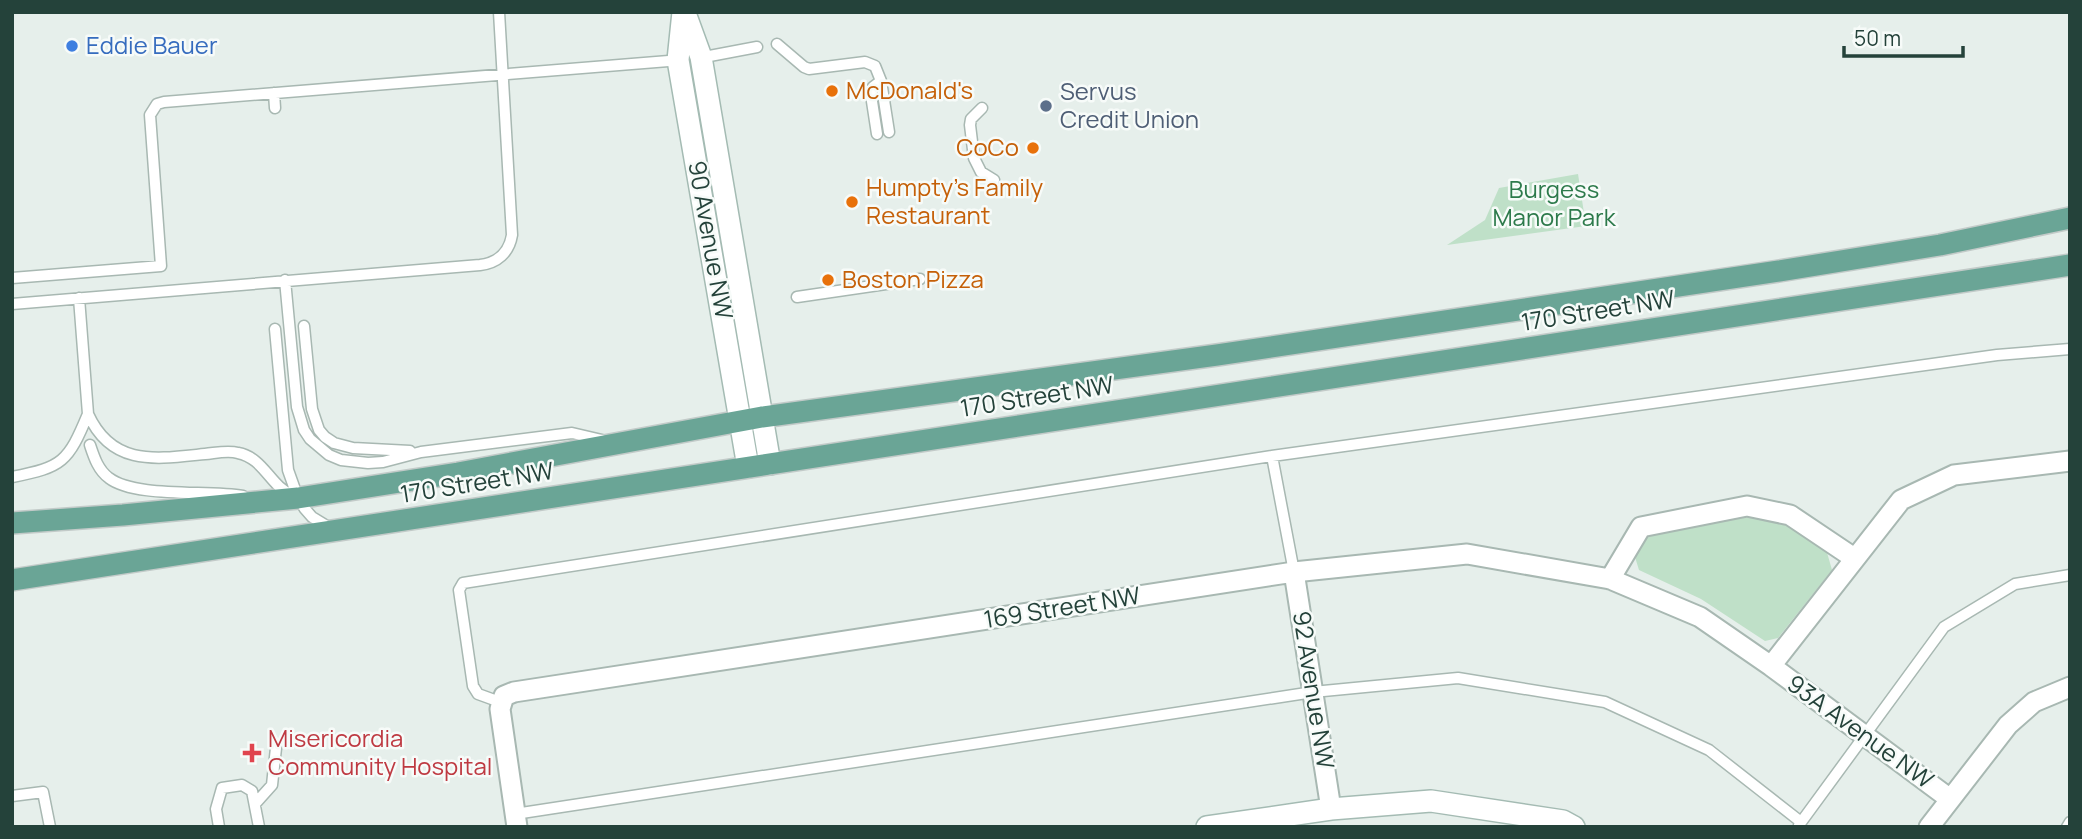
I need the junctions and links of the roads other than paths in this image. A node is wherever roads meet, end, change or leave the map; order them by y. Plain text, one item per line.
1 (499, 12) edge
2 (684, 12) edge
3 (776, 44) dead end
4 (757, 47) dead end
5 (701, 57) junction
6 (678, 60) junction
7 (502, 74) junction
8 (881, 81) junction
9 (274, 93) junction
10 (275, 108) dead end
11 (982, 108) dead end
12 (889, 132) dead end
13 (877, 134) dead end
14 (994, 180) dead end
15 (2070, 218) edge
16 (2070, 265) edge
17 (76, 272) junction
18 (12, 278) edge
19 (920, 279) dead end
20 (285, 280) junction
21 (78, 284) dead end
22 (797, 297) dead end
23 (79, 298) junction
24 (12, 304) edge
25 (304, 326) dead end
26 (275, 328) dead end
27 (2070, 349) edge
28 (88, 414) junction
29 (762, 417) junction
30 (741, 420) junction
31 (615, 443) junction
32 (90, 445) dead end
33 (421, 452) junction
34 (1272, 456) junction
35 (2070, 461) edge
36 (770, 464) junction
37 (748, 467) junction
38 (12, 477) edge
39 (298, 498) junction
40 (275, 501) junction
41 (12, 523) edge
42 (336, 531) junction
43 (1854, 558) junction
44 (1294, 572) junction
45 (2070, 575) edge
46 (1610, 579) junction
47 (12, 580) edge
48 (1771, 666) junction
49 (2070, 687) edge
50 (1313, 692) junction
51 (507, 697) junction
52 (1864, 736) junction
53 (276, 748) dead end
54 (12, 796) edge
55 (1950, 799) junction
56 (255, 804) junction
57 (1331, 809) junction
58 (516, 820) edge
59 (2070, 822) edge
60 (1799, 825) edge
61 (50, 827) edge
62 (219, 827) edge
63 (259, 827) edge
64 (1207, 827) edge
65 (1574, 827) edge
66 (1929, 827) edge
67 (2067, 827) edge

1 - 7 lane
2 - 5 street, 90 Avenue NW
2 - 6 street, 90 Avenue NW
3 - 8 lane
4 - 5 lane
5 - 6 lane
5 - 29 street, 90 Avenue NW
6 - 7 lane
6 - 30 street, 90 Avenue NW
7 - 9 lane
7 - 20 lane
8 - 12 lane
8 - 13 lane
9 - 10 lane
9 - 17 lane
11 - 14 lane
15 - 29 main road, 170 Street NW
16 - 36 main road, 170 Street NW
17 - 18 lane
17 - 21 lane
19 - 22 lane
20 - 23 lane
20 - 33 lane
23 - 24 lane
23 - 28 lane
25 - 33 lane
26 - 39 lane
27 - 34 lane
28 - 38 lane
28 - 39 lane
29 - 30 main road, 170 Street NW
29 - 36 street, 90 Avenue NW
30 - 31 main road, 170 Street NW
30 - 37 street, 90 Avenue NW
31 - 33 lane
31 - 39 main road, 170 Street NW
32 - 40 lane
34 - 44 lane
34 - 51 lane
35 - 43 street
36 - 37 main road, 170 Street NW
37 - 42 main road, 170 Street NW
39 - 40 main road, 170 Street NW
39 - 42 lane
40 - 41 main road, 170 Street NW
42 - 47 main road, 170 Street NW
43 - 46 street
43 - 48 street
44 - 46 street, 169 Street NW
44 - 50 street, 92 Avenue NW
44 - 51 street, 169 Street NW
45 - 52 lane
46 - 48 street, 169 Street NW
48 - 52 street, 93A Avenue NW
49 - 55 street
50 - 57 street, 92 Avenue NW
50 - 58 lane
50 - 60 lane
51 - 58 street
52 - 55 street, 93A Avenue NW
52 - 60 lane
53 - 56 lane
54 - 61 lane
55 - 66 street
56 - 62 lane
56 - 63 lane
57 - 64 street
57 - 65 street
59 - 67 lane

